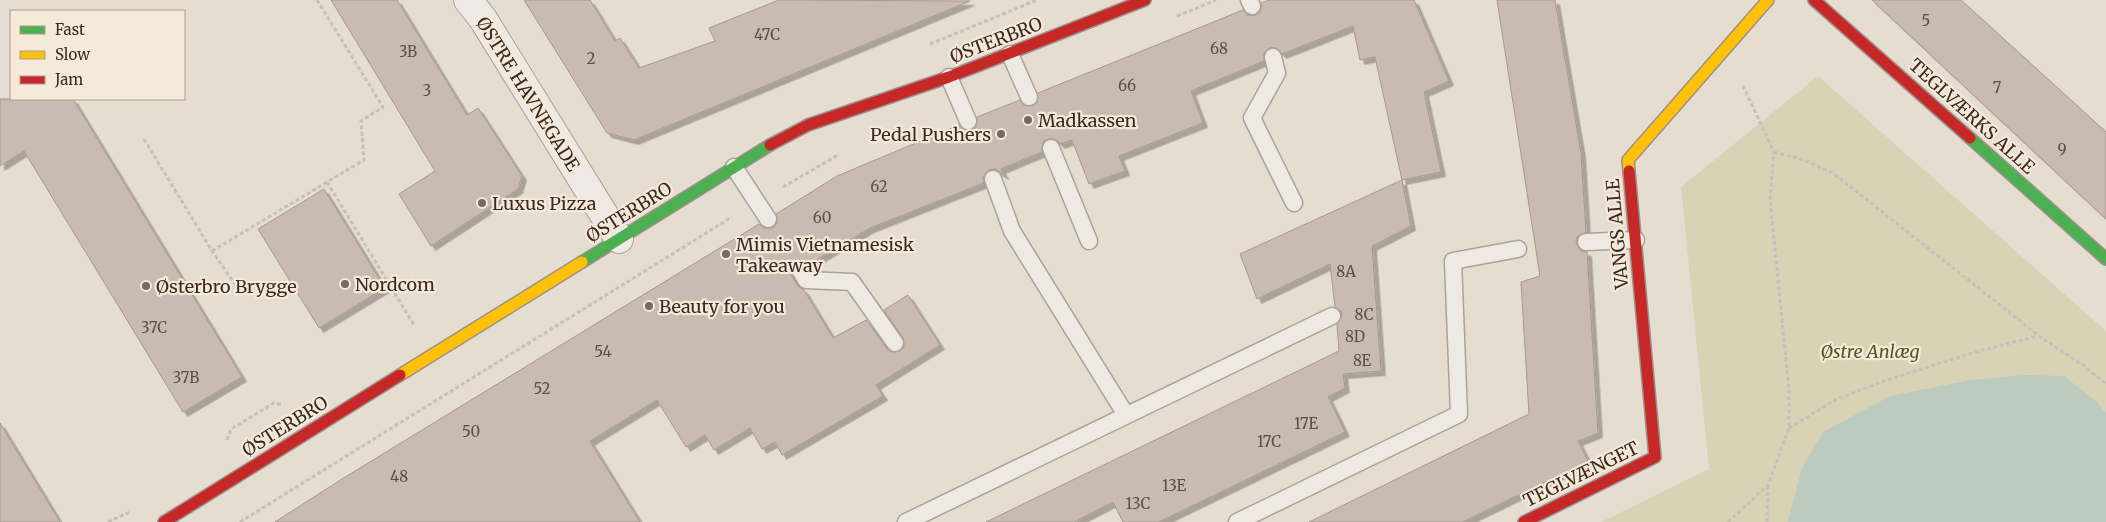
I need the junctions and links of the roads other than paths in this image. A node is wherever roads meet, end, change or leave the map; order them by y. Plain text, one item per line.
1 (468, 0) edge
2 (1145, 0) edge
3 (1768, 0) edge
4 (1814, 0) edge
5 (1010, 54) junction
6 (1273, 57) dead end
7 (949, 77) junction
8 (1029, 97) dead end
9 (968, 121) dead end
10 (1051, 148) dead end
11 (734, 167) junction
12 (993, 179) dead end
13 (1294, 203) dead end
14 (768, 219) dead end
15 (619, 240) junction
16 (1636, 240) junction
17 (1089, 242) dead end
18 (1586, 242) dead end
19 (1518, 249) dead end
20 (2106, 259) edge
21 (800, 270) dead end
22 (1332, 316) dead end
23 (895, 343) dead end
24 (1126, 414) junction
25 (1655, 457) joint
26 (164, 522) edge
27 (906, 522) edge
28 (1237, 522) edge
29 (1524, 522) edge

1 - 15 street, ØSTRE HAVNEGADE
2 - 5 street, ØSTERBRO
3 - 16 street, VANGS ALLE
4 - 20 street, TEGLVÆRKS ALLE
5 - 7 street, ØSTERBRO
5 - 8 lane
6 - 13 lane
7 - 9 lane
7 - 11 street, ØSTERBRO
10 - 17 lane
11 - 14 lane
11 - 15 street, ØSTERBRO
12 - 24 lane
15 - 26 street, ØSTERBRO
16 - 18 lane
16 - 25 street, VANGS ALLE
19 - 28 lane
21 - 23 lane
22 - 24 lane
24 - 27 lane
25 - 29 street, TEGLVÆNGET

